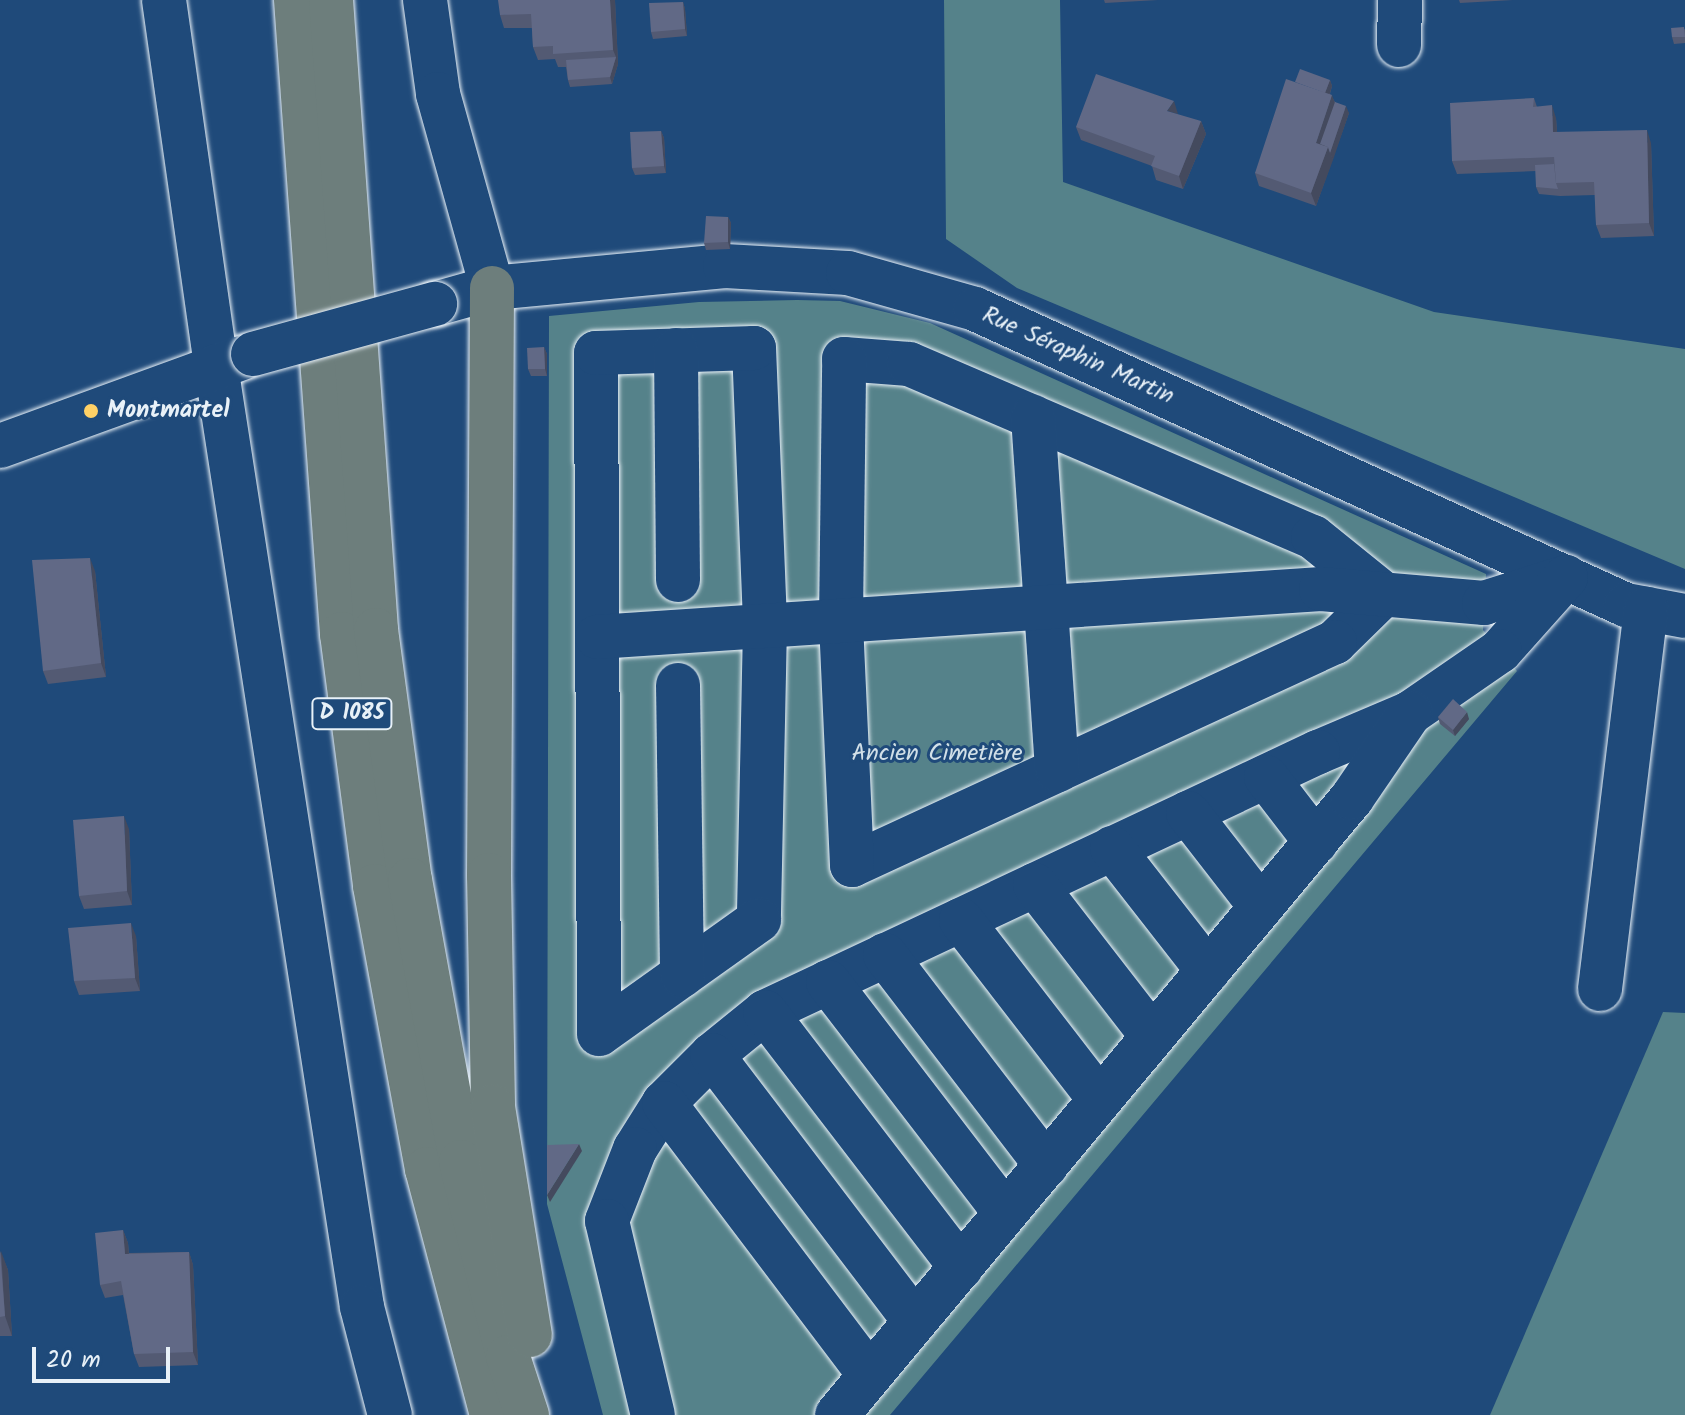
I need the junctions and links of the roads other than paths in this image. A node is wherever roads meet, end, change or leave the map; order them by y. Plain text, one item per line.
1 (164, 0) edge
2 (296, 0) edge
3 (331, 0) edge
4 (425, 0) edge
5 (1400, 0) edge
6 (1399, 45) dead end
7 (492, 288) junction
8 (676, 350) junction
9 (234, 360) junction
10 (1033, 417) junction
11 (0, 446) edge
12 (1566, 577) junction
13 (678, 580) dead end
14 (1384, 594) junction
15 (1046, 607) junction
16 (1666, 612) edge
17 (841, 621) junction
18 (765, 626) junction
19 (597, 637) junction
20 (678, 685) dead end
21 (1410, 713) junction
22 (1057, 770) junction
23 (1266, 777) junction
24 (1188, 813) junction
25 (1316, 842) junction
26 (1112, 848) junction
27 (1035, 885) junction
28 (1261, 907) junction
29 (961, 920) junction
30 (885, 955) junction
31 (1208, 971) junction
32 (682, 975) junction
33 (828, 982) junction
34 (1600, 989) dead end
35 (765, 1012) junction
36 (1153, 1037) junction
37 (712, 1055) junction
38 (1100, 1100) junction
39 (664, 1103) junction
40 (1046, 1165) junction
41 (1005, 1213) junction
42 (961, 1267) junction
43 (915, 1321) junction
44 (870, 1375) junction
45 (390, 1415) edge
46 (492, 1415) edge
47 (527, 1415) edge
48 (548, 1415) edge
49 (653, 1415) edge
50 (837, 1415) edge

1 - 9 street
2 - 46 main road, D 1085
3 - 47 main road, D 1085
4 - 7 street
5 - 6 street
7 - 9 street, Rue Séraphin Martin, bridge
7 - 12 street, Rue Séraphin Martin
7 - 48 main road
8 - 13 street
8 - 18 street
8 - 19 street
9 - 11 street, Rue Séraphin Martin
9 - 45 street
10 - 14 street
10 - 15 street
10 - 17 street
12 - 14 street
12 - 16 street, Rue Séraphin Martin
12 - 21 street
14 - 15 street
14 - 22 street
15 - 17 street
15 - 22 street
16 - 34 street
17 - 18 street
17 - 22 street
18 - 19 street
18 - 32 street
19 - 32 street
20 - 32 street
21 - 23 street
21 - 25 street
23 - 24 street
23 - 25 street
24 - 26 street
24 - 28 street
25 - 28 street
26 - 27 street
26 - 31 street
27 - 29 street
27 - 36 street
28 - 31 street
29 - 30 street
29 - 38 street
30 - 33 street
30 - 40 street
31 - 36 street
33 - 35 street
33 - 41 street
35 - 37 street
35 - 42 street
36 - 38 street
37 - 39 street
37 - 43 street
38 - 40 street
39 - 44 street
39 - 49 street
40 - 41 street
41 - 42 street
42 - 43 street
43 - 44 street
44 - 50 street

